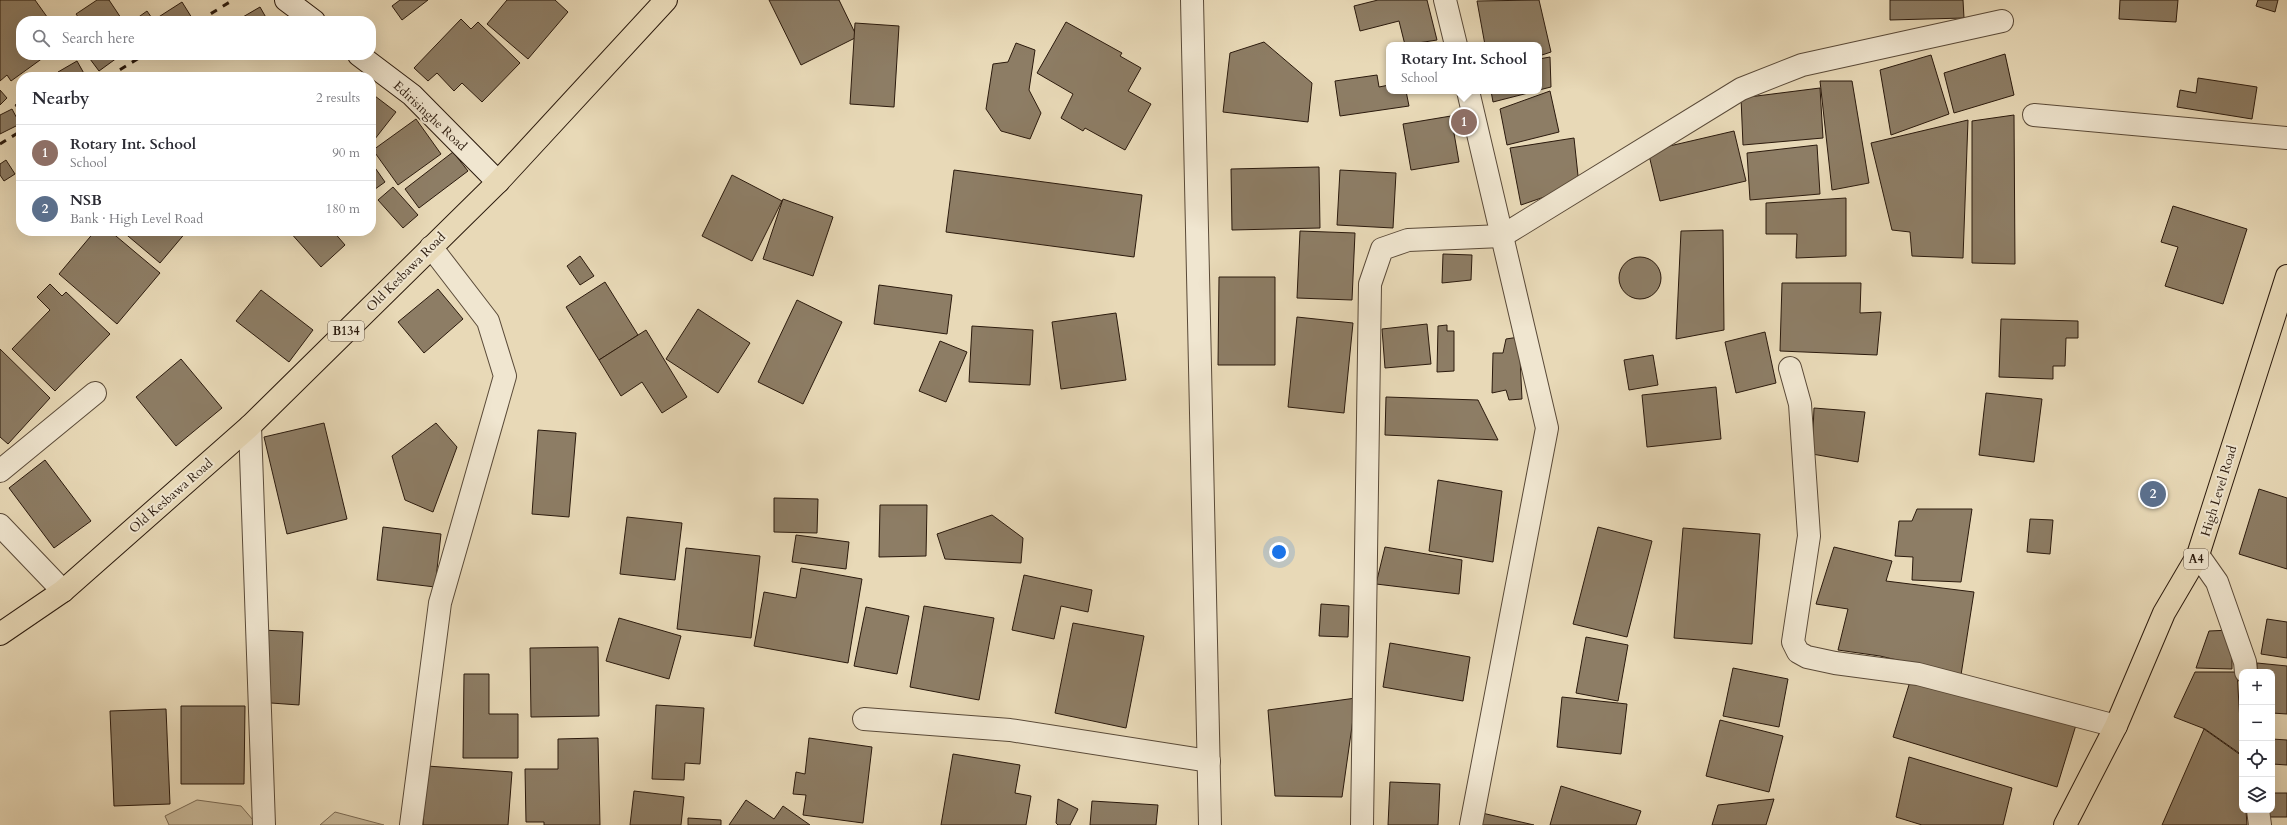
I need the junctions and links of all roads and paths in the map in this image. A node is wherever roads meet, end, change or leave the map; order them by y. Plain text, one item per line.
1 (286, 0) edge
2 (666, 0) edge
3 (1192, 0) edge
4 (1445, 0) edge
5 (307, 16) edge
6 (2002, 21) dead end
7 (1455, 42) edge
8 (365, 60) edge
9 (1469, 94) edge
10 (2034, 115) dead end
11 (2287, 138) edge
12 (498, 182) junction
13 (1502, 236) junction
14 (431, 248) junction
15 (2287, 276) edge
16 (1790, 368) dead end
17 (95, 393) dead end
18 (250, 426) junction
19 (0, 471) edge
20 (0, 525) edge
21 (2198, 555) junction
22 (63, 591) junction
23 (0, 634) edge
24 (2246, 669) edge
25 (864, 719) dead end
26 (2116, 726) junction
27 (1209, 760) junction
28 (2258, 813) edge
29 (264, 825) edge
30 (410, 825) edge
31 (1210, 825) edge
32 (1362, 825) edge
33 (1471, 825) edge
34 (2065, 825) edge
35 (2260, 825) edge

1 - 5 street
2 - 12 main road, Old Kesbawa Road / B134
3 - 27 street
4 - 7 street
6 - 13 street
8 - 12 street, Edirisinghe Road
9 - 13 street
10 - 11 street
12 - 14 main road, Old Kesbawa Road / B134
13 - 32 street
13 - 33 street
14 - 18 main road, Old Kesbawa Road / B134
14 - 30 street
15 - 21 main road, High Level Road / A4
16 - 26 street
17 - 19 street
18 - 22 main road, Old Kesbawa Road / B134
18 - 29 street
20 - 22 street
21 - 24 street
21 - 26 main road, High Level Road / A4
22 - 23 main road, Old Kesbawa Road / B134
25 - 27 street
26 - 34 main road, High Level Road / A4
27 - 31 street
28 - 35 street

